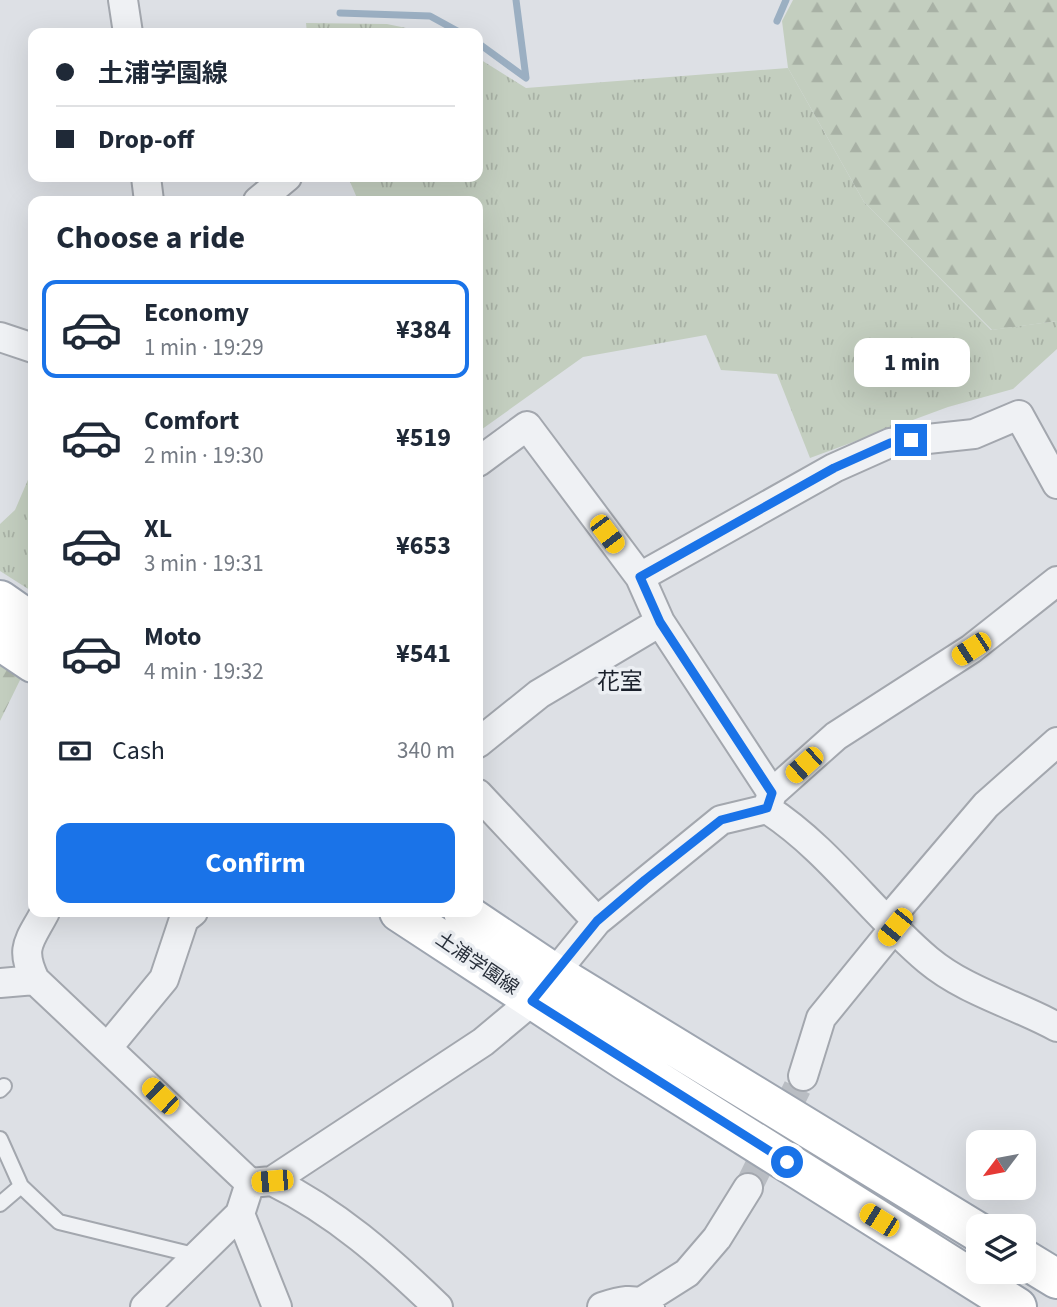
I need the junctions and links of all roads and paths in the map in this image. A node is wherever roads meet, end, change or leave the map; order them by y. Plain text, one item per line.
1 (124, 0) edge
2 (127, 28) edge
3 (281, 182) edge
4 (264, 196) edge
5 (0, 337) edge
6 (28, 346) edge
7 (483, 458) edge
8 (1057, 484) edge
9 (640, 577) junction
10 (1057, 582) edge
11 (0, 600) edge
12 (28, 620) edge
13 (660, 622) junction
14 (0, 641) edge
15 (28, 660) edge
16 (483, 739) edge
17 (1057, 742) edge
18 (483, 799) edge
19 (770, 801) junction
20 (43, 917) edge
21 (187, 917) edge
22 (410, 917) edge
23 (468, 917) edge
24 (597, 921) junction
25 (892, 923) junction
26 (35, 980) junction
27 (0, 983) edge
28 (543, 987) junction
29 (1057, 1027) edge
30 (108, 1047) junction
31 (803, 1076) tunnel mouth
32 (0, 1139) edge
33 (261, 1182) junction
34 (20, 1186) junction
35 (748, 1188) tunnel mouth
36 (0, 1204) edge
37 (240, 1214) junction
38 (966, 1225) edge
39 (200, 1256) junction
40 (1036, 1266) edge
41 (1057, 1279) edge
42 (645, 1304) edge
43 (145, 1307) edge
44 (277, 1307) edge
45 (438, 1307) edge
46 (602, 1307) edge
47 (1017, 1307) edge

1 - 2 street
3 - 4 street
5 - 6 street
7 - 9 street
8 - 9 street
9 - 13 street
10 - 19 street
11 - 12 main road
13 - 16 street
13 - 19 street
14 - 15 main road
17 - 25 street
18 - 24 street
19 - 24 street
19 - 25 street
20 - 26 street
21 - 30 street
22 - 28 main road, 土浦学園線
23 - 28 main road, 土浦学園線
24 - 28 street
25 - 29 street
25 - 31 street
26 - 27 street
26 - 30 street
28 - 33 street
28 - 38 main road, 土浦学園線
28 - 47 main road, 土浦学園線
30 - 33 street
32 - 34 lane
33 - 37 street
33 - 45 street
34 - 36 lane
34 - 39 lane
35 - 42 street
37 - 39 street
37 - 44 street
39 - 43 street
40 - 41 main road
42 - 46 street

